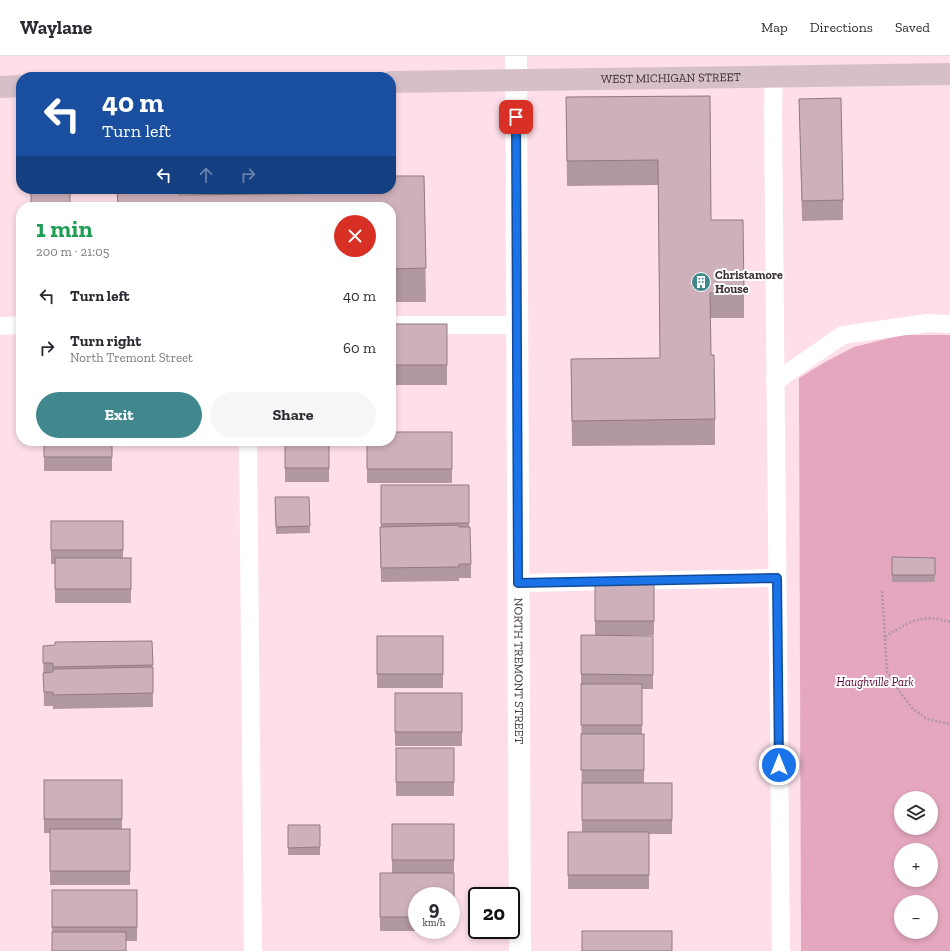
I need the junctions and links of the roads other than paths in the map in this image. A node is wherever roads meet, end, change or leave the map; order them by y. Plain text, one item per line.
1 (516, 56) edge
2 (950, 74) edge
3 (774, 75) junction
4 (516, 79) junction
5 (396, 82) edge
6 (16, 86) edge
7 (0, 87) edge
8 (950, 324) edge
9 (16, 325) edge
10 (396, 325) edge
11 (516, 325) junction
12 (0, 326) edge
13 (775, 382) junction
14 (248, 446) edge
15 (777, 578) junction
16 (518, 583) junction
17 (253, 951) edge
18 (520, 951) edge
19 (781, 951) edge

1 - 4 street, NORTH TREMONT STREET
2 - 3 main road, WEST MICHIGAN STREET
3 - 4 main road, WEST MICHIGAN STREET
3 - 13 lane
4 - 5 main road, WEST MICHIGAN STREET
4 - 11 street, NORTH TREMONT STREET
6 - 7 main road
8 - 13 lane
9 - 12 lane
10 - 11 lane
11 - 16 street, NORTH TREMONT STREET
13 - 15 lane
14 - 17 lane
15 - 16 lane
15 - 19 lane
16 - 18 street, NORTH TREMONT STREET

